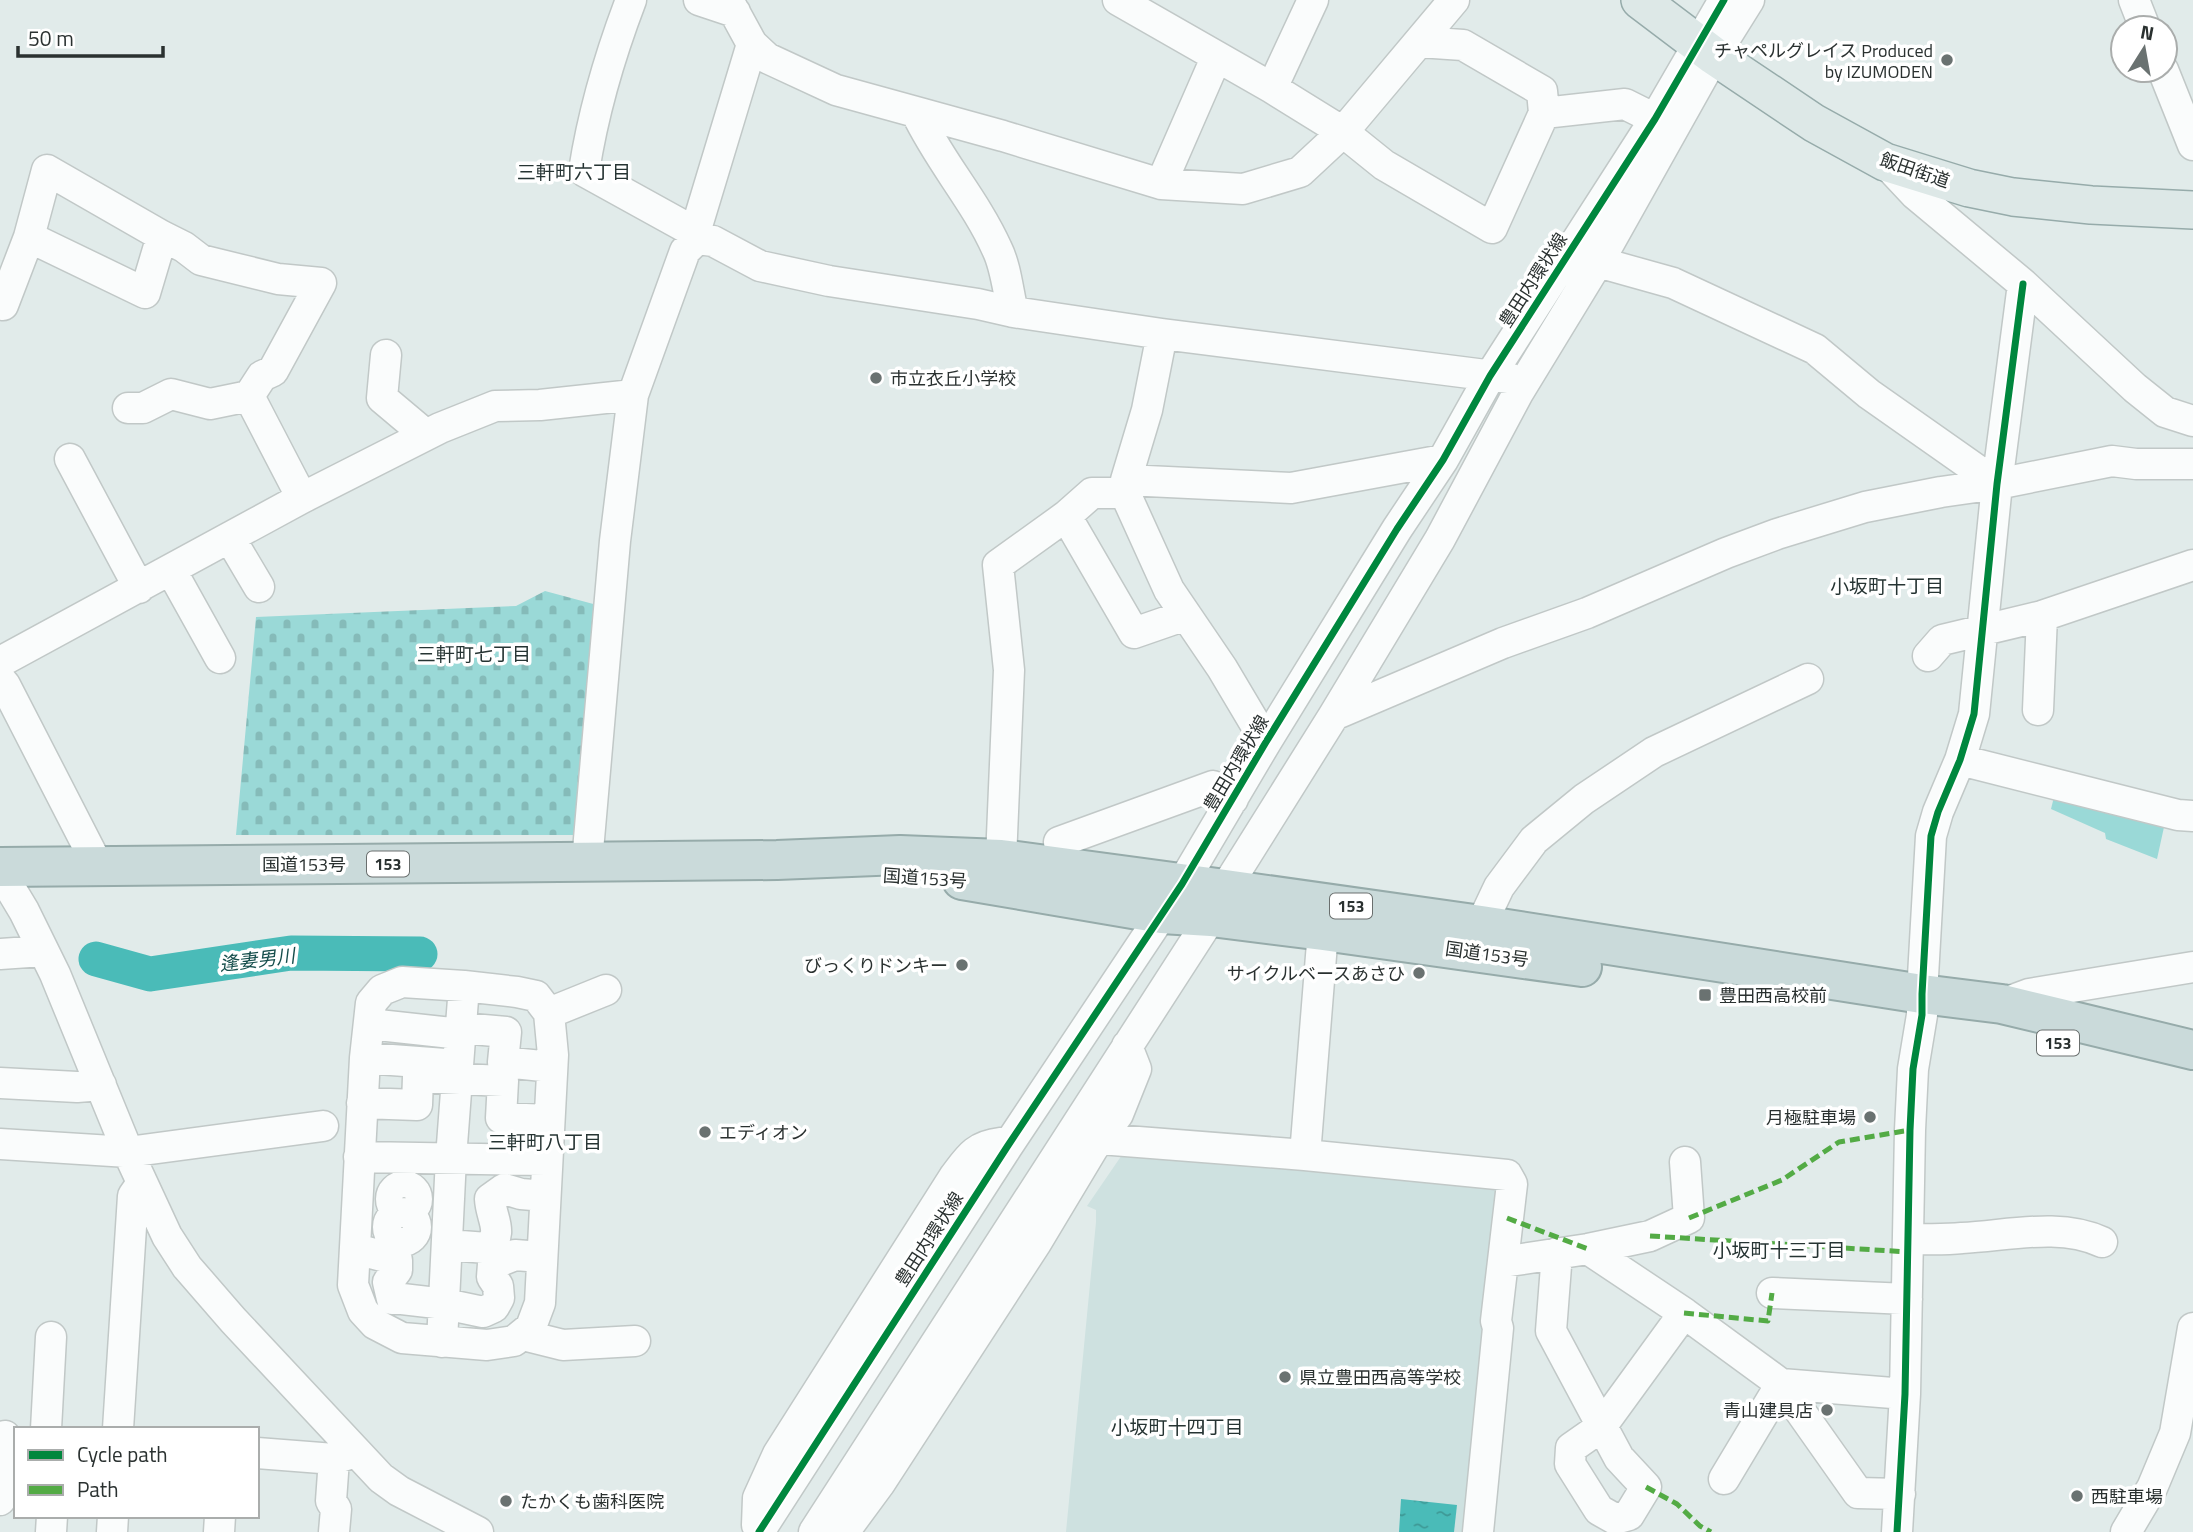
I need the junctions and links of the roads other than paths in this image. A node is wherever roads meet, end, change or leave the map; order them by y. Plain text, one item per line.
1 (631, 0) edge
2 (699, 0) edge
3 (1118, 0) edge
4 (1313, 0) edge
5 (1454, 0) edge
6 (1640, 0) edge
7 (1724, 0) edge
8 (1749, 0) edge
9 (732, 6) edge
10 (1419, 42) junction
11 (752, 44) junction
12 (1707, 49) junction
13 (1216, 58) junction
14 (2169, 84) edge
15 (1272, 88) junction
16 (916, 113) junction
17 (1544, 113) junction
18 (1655, 119) junction
19 (1343, 132) junction
20 (2193, 145) edge
21 (1885, 162) junction
22 (1161, 184) junction
23 (2193, 210) edge
24 (162, 236) junction
25 (29, 237) junction
26 (697, 239) junction
27 (1598, 262) junction
28 (2023, 284) junction
29 (0, 304) edge
30 (1013, 312) junction
31 (1162, 334) junction
32 (386, 355) dead end
33 (1490, 376) junction
34 (1525, 381) junction
35 (633, 395) junction
36 (249, 396) junction
37 (128, 408) dead end
38 (2193, 421) edge
39 (426, 435) junction
40 (70, 459) dead end
41 (1443, 460) junction
42 (2193, 464) edge
43 (1997, 484) junction
44 (1125, 486) junction
45 (302, 498) junction
46 (1066, 516) junction
47 (230, 538) junction
48 (2193, 565) edge
49 (171, 569) junction
50 (259, 587) dead end
51 (139, 588) junction
52 (1186, 615) junction
53 (2042, 616) junction
54 (1982, 631) junction
55 (1928, 656) dead end
56 (220, 658) dead end
57 (0, 662) edge
58 (0, 679) edge
59 (1808, 679) dead end
60 (2038, 710) dead end
61 (1334, 715) junction
62 (1266, 742) junction
63 (1960, 760) junction
64 (1233, 799) junction
65 (2193, 816) edge
66 (1059, 842) dead end
67 (1002, 859) junction
68 (777, 860) junction
69 (587, 862) junction
70 (98, 866) junction
71 (0, 869) edge
72 (1172, 899) junction
73 (1218, 903) junction
74 (1481, 925) junction
75 (1322, 931) junction
76 (43, 951) junction
77 (0, 954) edge
78 (2193, 967) edge
79 (2100, 983) junction
80 (464, 986) junction
81 (606, 990) dead end
82 (1922, 1004) junction
83 (2002, 1004) junction
84 (549, 1013) junction
85 (369, 1024) junction
86 (2091, 1027) junction
87 (461, 1031) junction
88 (414, 1037) junction
89 (1127, 1046) junction
90 (2193, 1050) edge
91 (365, 1058) junction
92 (552, 1068) junction
93 (458, 1072) junction
94 (2193, 1075) edge
95 (0, 1083) edge
96 (101, 1085) junction
97 (362, 1102) junction
98 (549, 1120) junction
99 (323, 1126) dead end
100 (1100, 1139) junction
101 (0, 1144) edge
102 (1007, 1147) junction
103 (128, 1152) junction
104 (1306, 1155) junction
105 (359, 1157) junction
106 (452, 1158) junction
107 (546, 1160) junction
108 (1685, 1162) dead end
109 (142, 1183) junction
110 (545, 1196) junction
111 (406, 1199) junction
112 (448, 1236) junction
113 (1908, 1239) junction
114 (2102, 1242) dead end
115 (1588, 1249) junction
116 (367, 1252) dead end
117 (1557, 1253) junction
118 (541, 1256) junction
119 (1503, 1262) junction
120 (1772, 1293) dead end
121 (1907, 1299) junction
122 (445, 1304) junction
123 (1684, 1313) junction
124 (2193, 1328) edge
125 (523, 1335) junction
126 (51, 1337) dead end
127 (635, 1341) dead end
128 (442, 1342) junction
129 (1781, 1384) junction
130 (1905, 1394) junction
131 (46, 1427) edge
132 (118, 1427) edge
133 (7, 1436) edge
134 (259, 1453) edge
135 (344, 1455) junction
136 (1724, 1479) dead end
137 (1899, 1494) junction
138 (0, 1500) edge
139 (334, 1532) edge
140 (478, 1532) edge
141 (758, 1532) edge
142 (814, 1532) edge
143 (844, 1532) edge
144 (1478, 1532) edge
145 (1897, 1532) edge
146 (2126, 1532) edge

1 - 26 street
2 - 9 street
3 - 13 street
4 - 15 street
5 - 10 street
6 - 12 main road, 飯田街道
7 - 12 street, 豊田内環状線
8 - 12 street, 豊田内環状線
9 - 11 street
10 - 17 street
10 - 19 street
11 - 16 street
11 - 26 street
12 - 18 street, 豊田内環状線
12 - 21 main road, 飯田街道
12 - 27 street, 豊田内環状線
13 - 15 street
13 - 22 street
14 - 20 street
15 - 19 street
16 - 22 street
16 - 30 street
17 - 18 street
17 - 19 street
18 - 33 street, 豊田内環状線
19 - 22 street
21 - 23 main road, 飯田街道
21 - 28 street
24 - 25 street
24 - 25 street
24 - 36 street
25 - 29 street
26 - 30 street
26 - 35 street
27 - 34 street, 豊田内環状線
27 - 43 street
28 - 38 street
28 - 43 street
30 - 31 street
31 - 33 street
31 - 44 street
32 - 39 street
33 - 34 street
33 - 41 street, 豊田内環状線
34 - 61 street, 豊田内環状線
35 - 39 street
35 - 69 street
36 - 37 street
36 - 45 street
39 - 45 street
40 - 51 street
41 - 44 street
41 - 62 street, 豊田内環状線
42 - 43 street
43 - 54 street
43 - 61 street
44 - 46 street
44 - 52 street
45 - 47 street
46 - 52 street
46 - 67 street
47 - 49 street
47 - 50 street
48 - 53 street
49 - 51 street
49 - 56 street
51 - 57 street
52 - 62 street
53 - 54 street
53 - 60 street
54 - 55 street
54 - 63 street
58 - 70 street
59 - 74 street
61 - 73 street, 豊田内環状線
62 - 64 street, 豊田内環状線
63 - 65 street
63 - 82 street
64 - 66 street
64 - 72 street, 豊田内環状線
67 - 68 highway, 国道153号 / 153
67 - 72 highway, 国道153号 / 153
68 - 69 highway, 国道153号 / 153
68 - 72 highway, 国道153号 / 153
69 - 70 highway, 国道153号 / 153
70 - 71 highway, 国道153号 / 153
71 - 76 street
72 - 73 highway, 国道153号 / 153
72 - 102 street, 豊田内環状線
73 - 74 highway, 国道153号 / 153
73 - 75 highway, 国道153号 / 153
73 - 89 street, 豊田内環状線
74 - 82 highway, 国道153号 / 153
75 - 82 highway, 国道153号 / 153
75 - 104 street
76 - 77 street
76 - 96 street
78 - 79 street
79 - 83 street
79 - 86 street
80 - 84 street
80 - 85 street
80 - 87 street
81 - 84 street
82 - 83 highway, 国道153号 / 153
82 - 94 highway, 国道153号 / 153
82 - 113 street
83 - 86 highway, 国道153号 / 153
84 - 92 street
85 - 88 street
85 - 91 street
86 - 90 highway, 国道153号 / 153
87 - 88 street
87 - 92 street
87 - 93 street
88 - 91 street
88 - 93 street
89 - 100 street
89 - 142 street, 豊田内環状線
91 - 97 street
92 - 98 street
93 - 97 street
93 - 98 street
93 - 106 street
95 - 96 street
96 - 103 street
97 - 105 street
98 - 107 street
99 - 103 street
100 - 104 street
100 - 143 street
101 - 103 street
102 - 141 street, 豊田内環状線
102 - 141 street
103 - 109 street
104 - 119 street
105 - 111 street
105 - 128 street
106 - 107 street
106 - 111 street
106 - 112 street
107 - 110 street
108 - 115 street
109 - 132 street
109 - 135 street
110 - 112 street
110 - 118 street
111 - 112 street
112 - 122 street
113 - 114 street
113 - 121 street
115 - 117 street
115 - 123 street
116 - 122 street
117 - 119 street
117 - 123 street
118 - 122 street
118 - 125 street
119 - 144 street
120 - 121 street
121 - 130 street
122 - 128 street
123 - 129 street
124 - 146 street
125 - 127 street
125 - 128 street
126 - 131 street
129 - 130 street
129 - 136 street
129 - 137 street
130 - 137 street
133 - 138 street
134 - 135 street
135 - 139 street
135 - 140 street
137 - 145 street

